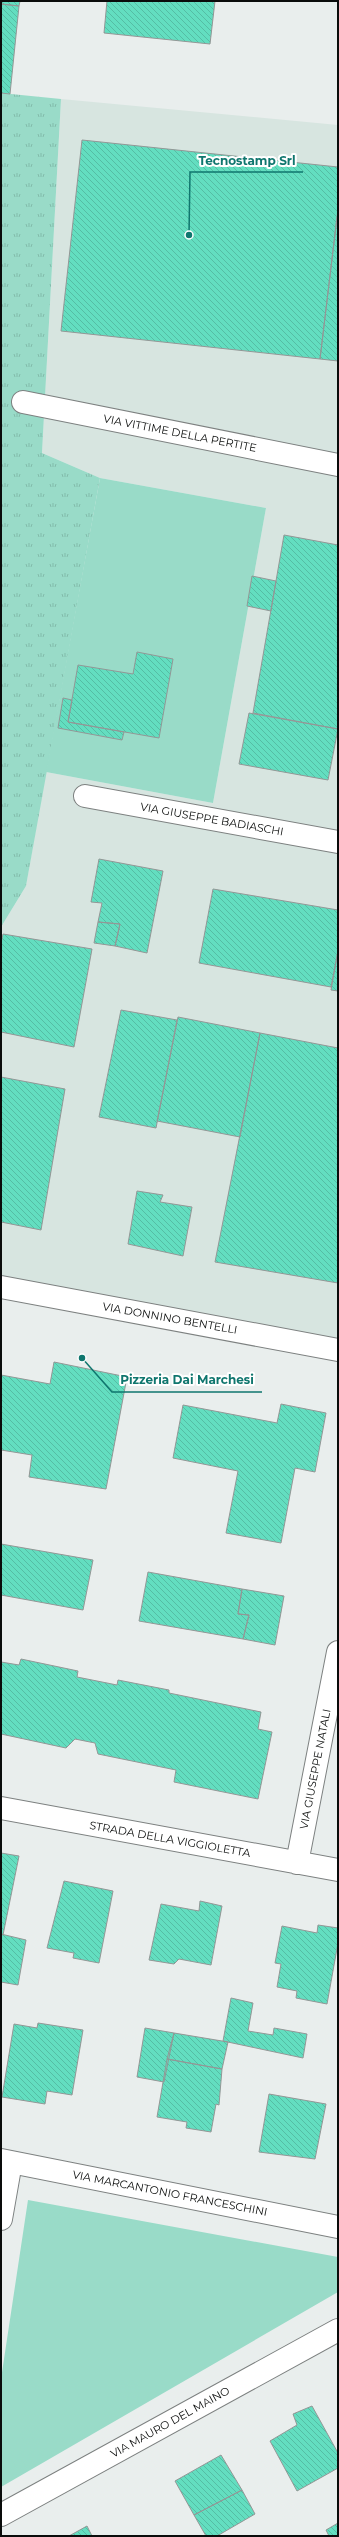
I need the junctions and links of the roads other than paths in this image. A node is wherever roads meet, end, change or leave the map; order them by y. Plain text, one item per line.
1 (23, 402) dead end
2 (338, 465) edge
3 (85, 796) dead end
4 (338, 842) edge
5 (1, 1287) edge
6 (338, 1350) edge
7 (338, 1652) edge
8 (1, 1808) edge
9 (297, 1863) junction
10 (338, 1870) edge
11 (6, 2161) edge
12 (1, 2219) edge
13 (338, 2227) edge
14 (338, 2330) edge
15 (1, 2515) edge

1 - 2 street, VIA VITTIME DELLA PERTITE
3 - 4 street, VIA GIUSEPPE BADIASCHI
5 - 6 street, VIA DONNINO BENTELLI
7 - 9 street, VIA GIUSEPPE NATALI
8 - 9 street, STRADA DELLA VIGGIOLETTA
9 - 10 street, STRADA DELLA VIGGIOLETTA
11 - 12 street
11 - 13 street, VIA MARCANTONIO FRANCESCHINI
14 - 15 street, VIA MAURO DEL MAINO

